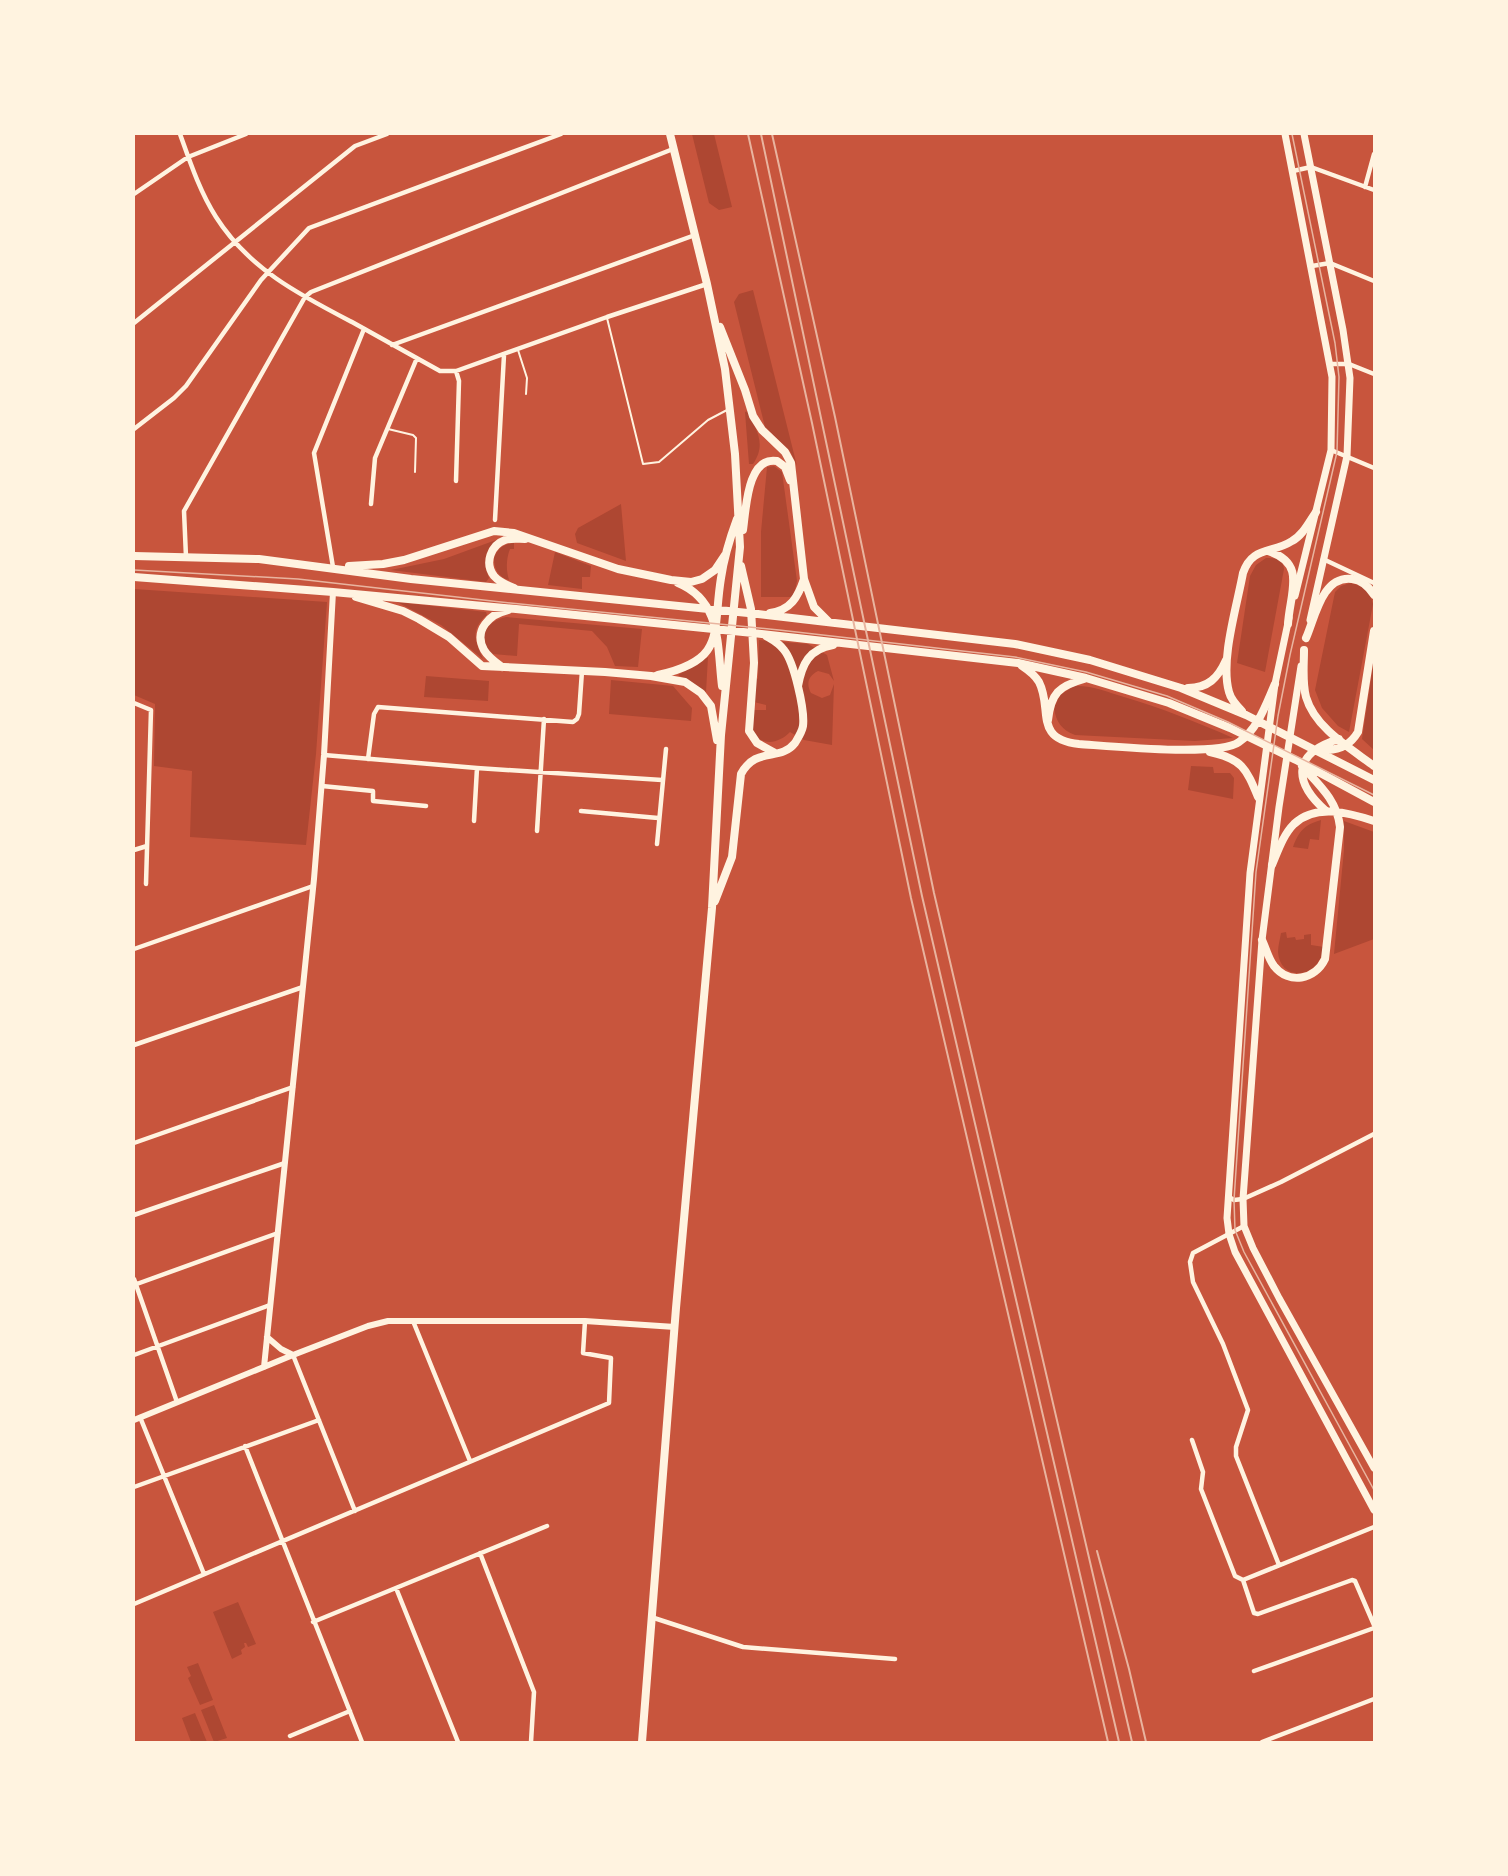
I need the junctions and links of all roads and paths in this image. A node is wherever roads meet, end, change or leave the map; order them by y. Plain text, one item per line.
1 (180, 134) edge
2 (246, 134) edge
3 (387, 134) edge
4 (561, 134) edge
5 (670, 134) edge
6 (1285, 134) edge
7 (1304, 134) edge
8 (674, 149) junction
9 (1374, 154) edge
10 (188, 158) junction
11 (1311, 167) junction
12 (1293, 171) junction
13 (1365, 187) junction
14 (1374, 190) edge
15 (134, 194) edge
16 (695, 235) junction
17 (235, 243) junction
18 (1330, 263) junction
19 (1312, 266) junction
20 (266, 273) junction
21 (1374, 281) edge
22 (707, 284) junction
23 (305, 297) junction
24 (713, 311) junction
25 (607, 317) junction
26 (134, 323) edge
27 (364, 329) junction
28 (392, 345) junction
29 (518, 350) junction
30 (504, 355) junction
31 (417, 358) junction
32 (1331, 364) junction
33 (1349, 364) junction
34 (456, 371) junction
35 (1374, 374) edge
36 (526, 394) dead end
37 (730, 409) junction
38 (134, 429) edge
39 (388, 429) junction
40 (1330, 450) junction
41 (1347, 456) junction
42 (1374, 468) edge
43 (415, 472) dead end
44 (456, 481) dead end
45 (793, 487) junction
46 (371, 504) dead end
47 (1316, 512) junction
48 (738, 515) junction
49 (495, 520) dead end
50 (534, 540) junction
51 (740, 547) junction
52 (1267, 550) junction
53 (725, 555) junction
54 (134, 556) edge
55 (186, 556) junction
56 (739, 559) junction
57 (1323, 559) junction
58 (333, 567) junction
59 (134, 577) edge
60 (804, 579) junction
61 (671, 580) junction
62 (1374, 583) edge
63 (521, 591) junction
64 (333, 592) junction
65 (1374, 595) edge
66 (516, 609) junction
67 (758, 614) junction
68 (830, 623) junction
69 (1287, 624) junction
70 (1374, 631) edge
71 (716, 633) junction
72 (753, 633) junction
73 (1306, 638) junction
74 (843, 643) junction
75 (1304, 650) junction
76 (1226, 659) junction
77 (1018, 663) junction
78 (502, 667) junction
79 (582, 671) junction
80 (651, 676) junction
81 (1086, 678) junction
82 (1275, 684) junction
83 (1181, 688) junction
84 (798, 691) junction
85 (724, 702) junction
86 (134, 703) edge
87 (1246, 715) junction
88 (544, 719) junction
89 (1048, 724) junction
90 (1339, 739) junction
91 (1301, 742) junction
92 (666, 749) dead end
93 (1203, 750) junction
94 (776, 753) junction
95 (324, 755) junction
96 (720, 756) junction
97 (368, 759) junction
98 (1298, 761) junction
99 (1374, 766) edge
100 (477, 768) junction
101 (540, 772) junction
102 (662, 780) junction
103 (1374, 780) edge
104 (322, 786) junction
105 (1258, 797) junction
106 (1374, 802) edge
107 (426, 806) dead end
108 (581, 811) dead end
109 (1326, 812) junction
110 (658, 818) junction
111 (474, 821) dead end
112 (1374, 821) edge
113 (537, 831) dead end
114 (657, 844) dead end
115 (147, 846) junction
116 (134, 850) edge
117 (1272, 865) junction
118 (146, 884) dead end
119 (313, 886) junction
120 (712, 908) junction
121 (1262, 940) junction
122 (134, 949) edge
123 (303, 987) junction
124 (134, 1045) edge
125 (293, 1087) junction
126 (1374, 1134) edge
127 (134, 1143) edge
128 (285, 1163) junction
129 (1228, 1196) junction
130 (1243, 1199) junction
131 (134, 1215) edge
132 (1244, 1226) junction
133 (278, 1233) junction
134 (1229, 1234) junction
135 (134, 1283) edge
136 (270, 1305) junction
137 (413, 1321) junction
138 (585, 1322) junction
139 (675, 1327) junction
140 (267, 1337) junction
141 (157, 1346) junction
142 (134, 1355) edge
143 (293, 1355) junction
144 (264, 1367) junction
145 (177, 1402) junction
146 (137, 1419) edge
147 (319, 1419) junction
148 (1192, 1440) dead end
149 (245, 1446) junction
150 (470, 1461) junction
151 (1374, 1468) edge
152 (164, 1476) junction
153 (134, 1487) edge
154 (1374, 1510) edge
155 (355, 1511) junction
156 (547, 1526) dead end
157 (1374, 1527) edge
158 (281, 1542) junction
159 (480, 1553) junction
160 (1279, 1566) junction
161 (204, 1574) junction
162 (1243, 1580) junction
163 (396, 1588) junction
164 (134, 1604) edge
165 (651, 1617) junction
166 (313, 1622) junction
167 (1374, 1627) edge
168 (895, 1659) dead end
169 (1254, 1671) dead end
170 (1374, 1699) edge
171 (350, 1711) junction
172 (290, 1736) dead end
173 (363, 1743) edge
174 (458, 1743) edge
175 (531, 1743) edge
176 (642, 1743) edge
177 (1263, 1743) edge

1 - 10 street
2 - 10 street
3 - 17 street
4 - 20 street
5 - 8 main road
6 - 12 main road
7 - 11 main road
8 - 16 main road
8 - 23 street
9 - 13 street
10 - 15 street
10 - 17 street
11 - 12 street
11 - 13 street
11 - 18 main road
12 - 19 main road
13 - 14 street
16 - 22 main road
16 - 28 street
17 - 20 street
17 - 26 street
18 - 19 street
18 - 21 street
18 - 33 main road
19 - 32 main road
20 - 23 street
20 - 38 street
22 - 24 main road
22 - 25 street
23 - 27 street
23 - 55 street
24 - 37 main road
24 - 45 main road
25 - 29 street
25 - 37 lane
27 - 28 street
27 - 58 street
28 - 31 street
29 - 30 street
29 - 36 lane
30 - 34 street
30 - 49 street
31 - 34 street
31 - 39 street
32 - 33 street
32 - 40 main road
33 - 35 street
33 - 41 main road
34 - 44 street
37 - 48 main road
39 - 43 lane
39 - 46 street
40 - 41 street
40 - 47 main road
41 - 42 street
41 - 57 main road
45 - 51 main road
45 - 60 main road
47 - 52 main road
47 - 69 main road
48 - 51 main road
48 - 53 main road
50 - 58 main road
50 - 61 main road
50 - 63 main road
51 - 56 main road
52 - 69 main road
52 - 76 main road
53 - 61 main road
53 - 71 main road
54 - 55 main road
55 - 58 main road
56 - 85 main road
56 - 94 main road
57 - 62 street
57 - 73 main road
58 - 63 main road
59 - 64 main road
60 - 67 main road
60 - 68 main road
61 - 71 main road
63 - 67 main road
64 - 66 main road
64 - 78 main road
64 - 95 street
65 - 73 main road
66 - 72 main road
66 - 78 main road
67 - 68 main road
68 - 83 main road
69 - 82 main road
70 - 91 main road
71 - 80 main road
71 - 85 main road
72 - 74 main road
72 - 84 main road
73 - 75 main road
74 - 77 main road
74 - 84 main road
75 - 90 main road
75 - 117 main road
76 - 83 main road
76 - 87 main road
77 - 81 main road
77 - 89 main road
78 - 79 main road
79 - 80 main road
79 - 88 street
80 - 96 main road
81 - 89 main road
81 - 98 main road
82 - 93 main road
82 - 105 main road
83 - 87 main road
84 - 94 main road
85 - 96 main road
86 - 115 street
87 - 91 main road
88 - 97 street
88 - 101 street
89 - 93 main road
90 - 99 main road
90 - 109 main road
91 - 103 main road
92 - 102 street
93 - 105 main road
94 - 120 main road
95 - 97 street
95 - 104 street
96 - 120 main road
97 - 100 street
98 - 106 main road
98 - 121 main road
100 - 101 street
100 - 111 street
101 - 102 street
101 - 113 street
102 - 110 street
104 - 107 street
104 - 119 street
105 - 129 main road
108 - 110 street
109 - 112 main road
109 - 117 main road
110 - 114 street
115 - 116 street
115 - 118 street
117 - 121 main road
119 - 122 street
119 - 123 street
120 - 139 main road
121 - 130 main road
123 - 124 street
123 - 125 street
125 - 127 street
125 - 128 street
126 - 130 street
128 - 131 street
128 - 133 street
129 - 130 street
129 - 134 main road
130 - 132 main road
132 - 134 street
132 - 151 main road
133 - 135 street
133 - 136 street
134 - 154 main road
134 - 160 street
135 - 141 street
136 - 140 street
136 - 141 street
137 - 138 street
137 - 143 street
137 - 150 street
138 - 139 street
138 - 150 street
139 - 165 main road
140 - 143 street
140 - 144 street
141 - 142 street
141 - 145 street
143 - 144 street
143 - 147 street
144 - 145 street
145 - 146 street
146 - 152 street
147 - 149 street
147 - 155 street
148 - 162 street
149 - 152 street
149 - 158 street
150 - 155 street
152 - 153 street
152 - 161 street
155 - 158 street
156 - 159 street
157 - 160 street
158 - 161 street
158 - 166 street
159 - 163 street
159 - 175 street
160 - 162 street
161 - 164 street
162 - 167 street
163 - 166 street
163 - 174 street
165 - 168 street
165 - 176 main road
166 - 171 street
167 - 169 street
170 - 177 street
171 - 172 street
171 - 173 street

